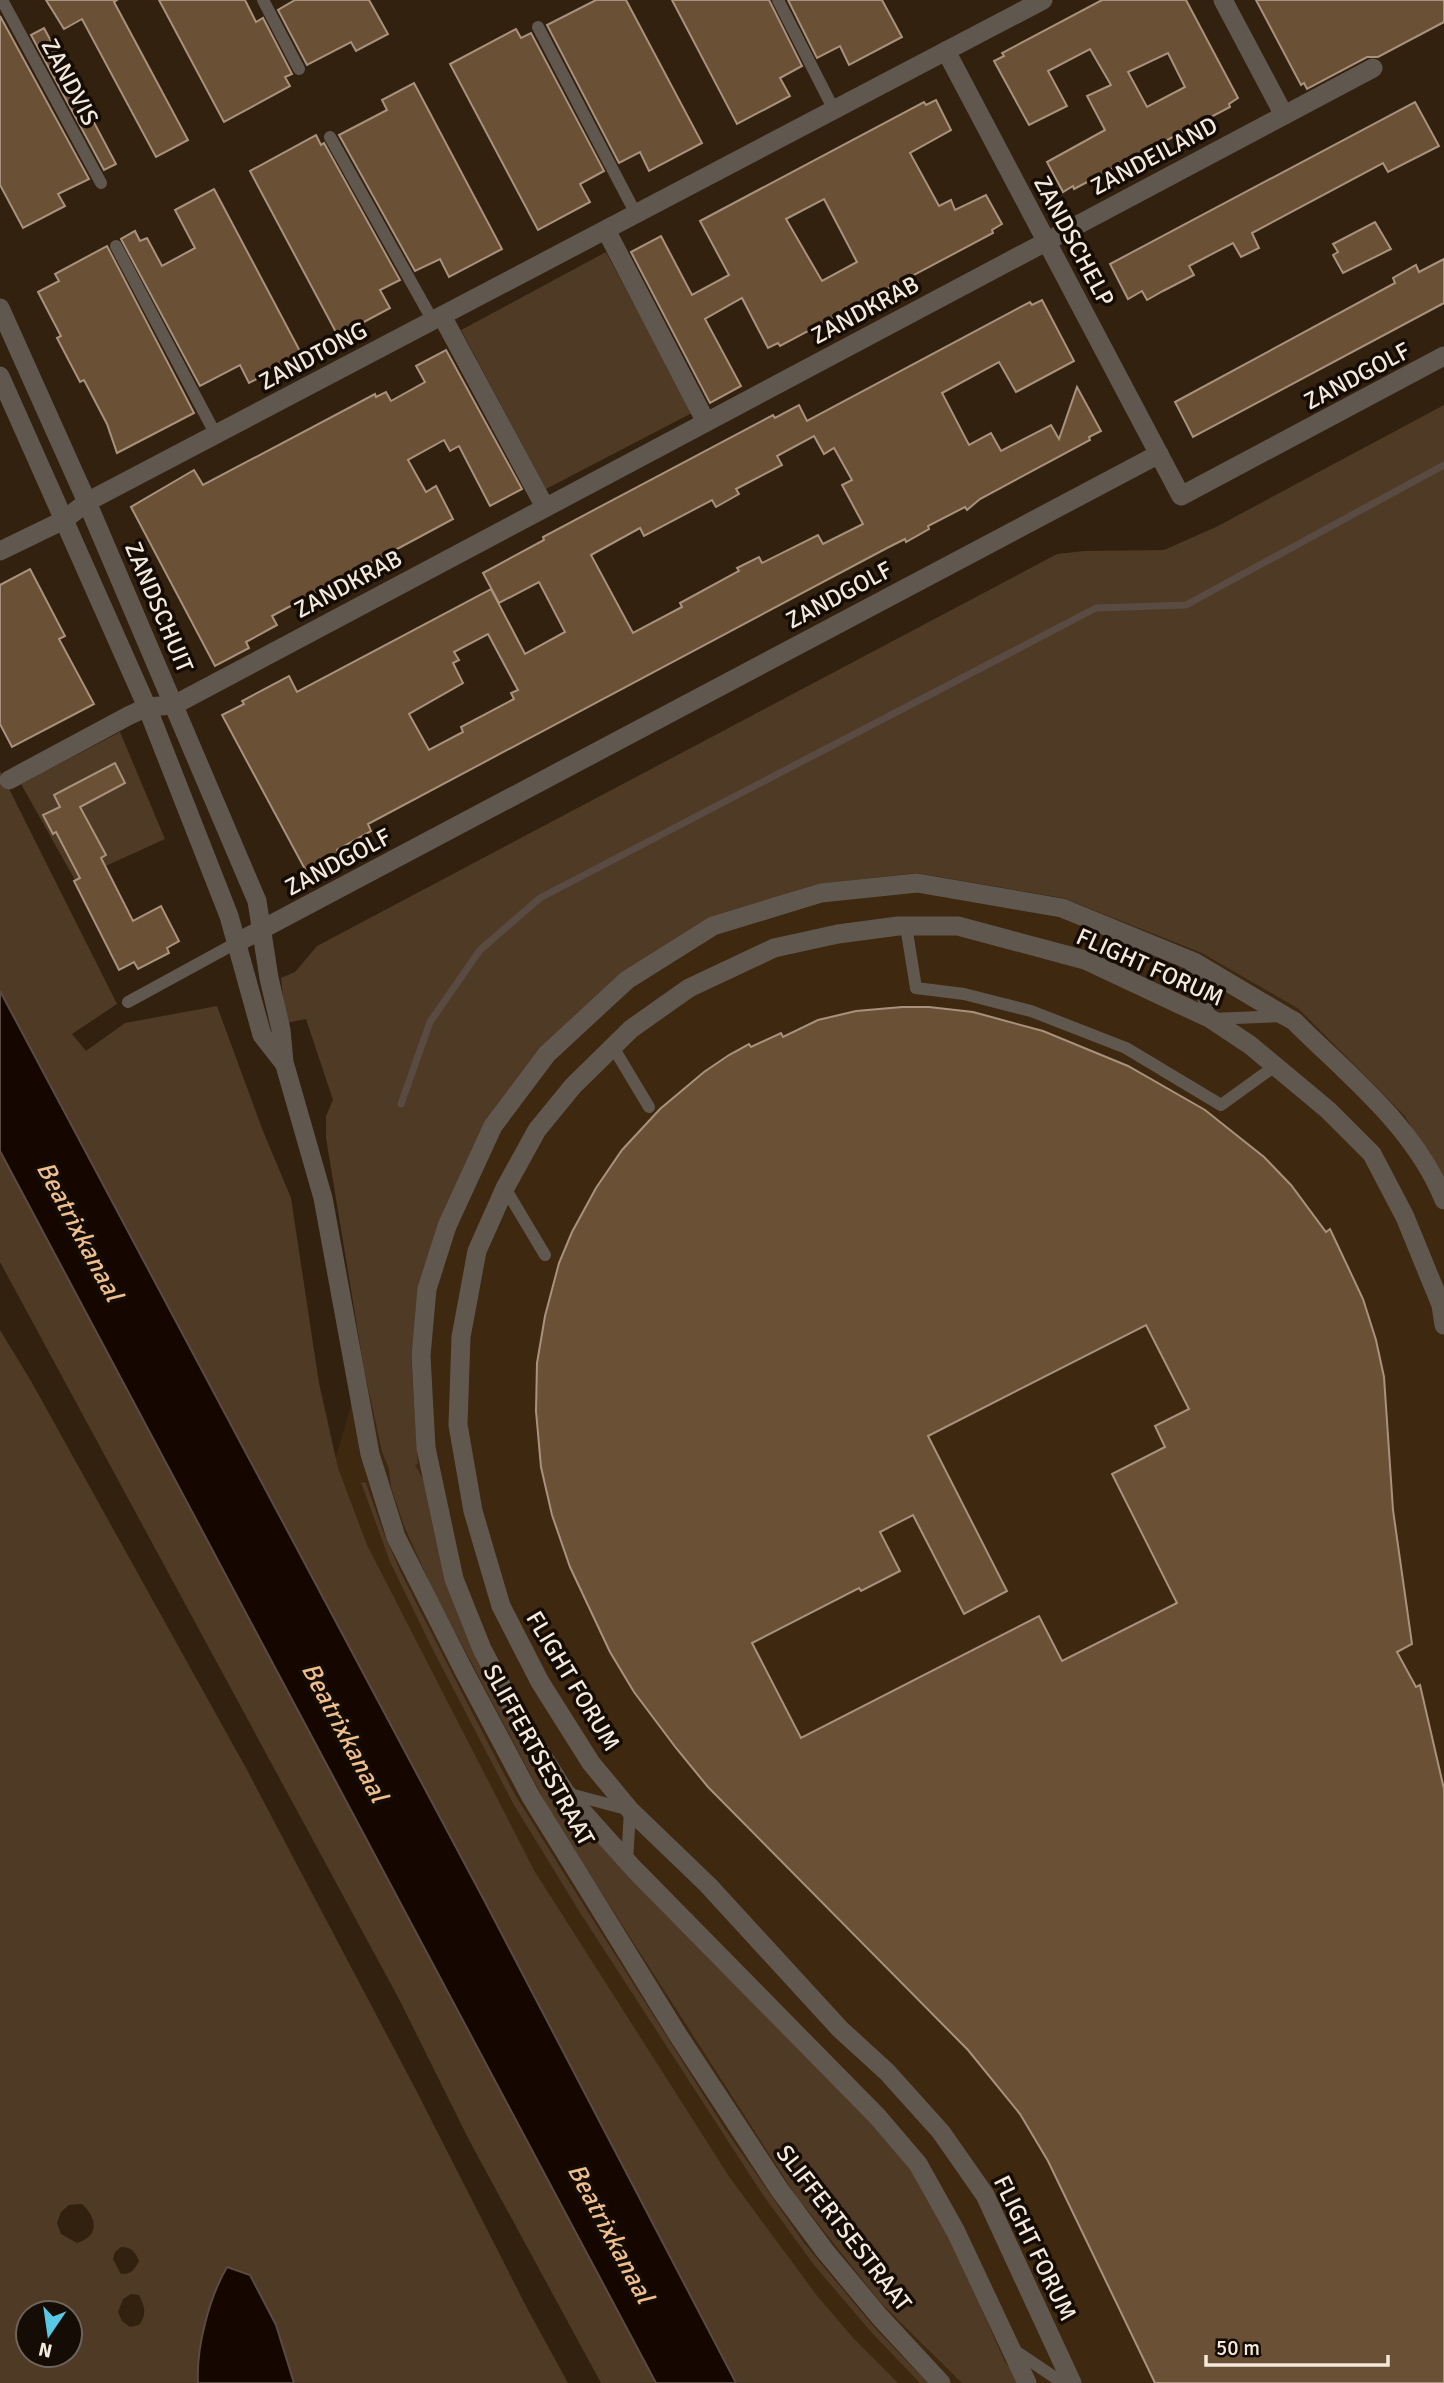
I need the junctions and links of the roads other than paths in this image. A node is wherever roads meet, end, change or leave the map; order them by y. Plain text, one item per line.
1 (2, 0) edge
2 (263, 0) edge
3 (778, 0) edge
4 (1223, 0) edge
5 (1037, 1) edge
6 (538, 27) dead end
7 (946, 51) junction
8 (1373, 68) dead end
9 (299, 69) dead end
10 (834, 110) junction
11 (1284, 115) junction
12 (330, 137) dead end
13 (102, 183) dead end
14 (636, 214) junction
15 (606, 230) junction
16 (1046, 241) junction
17 (117, 246) dead end
18 (0, 308) edge
19 (438, 318) junction
20 (1444, 356) edge
21 (0, 376) edge
22 (706, 422) junction
23 (216, 435) junction
24 (1159, 454) junction
25 (87, 502) junction
26 (545, 507) junction
27 (64, 520) junction
28 (0, 551) edge
29 (174, 705) junction
30 (147, 708) junction
31 (9, 780) dead end
32 (906, 926) junction
33 (263, 930) junction
34 (236, 943) junction
35 (1189, 960) junction
36 (128, 1002) dead end
37 (1285, 1016) junction
38 (1211, 1019) junction
39 (613, 1047) junction
40 (284, 1062) junction
41 (1275, 1066) junction
42 (649, 1107) dead end
43 (505, 1188) junction
44 (1444, 1200) edge
45 (545, 1255) dead end
46 (1444, 1325) edge
47 (565, 1793) junction
48 (630, 1810) junction
49 (627, 1862) junction
50 (1008, 2347) junction
51 (941, 2383) edge
52 (1027, 2383) edge
53 (1063, 2383) edge
54 (1072, 2383) edge

1 - 13 lane, ZANDVIS
2 - 9 lane
3 - 10 lane
4 - 11 street
5 - 7 street
6 - 14 lane
7 - 10 street, ZANDTONG
7 - 16 street, ZANDSCHELP
8 - 11 street, ZANDEILAND
10 - 14 street, ZANDTONG
11 - 16 street, ZANDEILAND
12 - 19 lane
14 - 15 street, ZANDTONG
15 - 19 street, ZANDTONG
15 - 22 street
16 - 22 street, ZANDKRAB
16 - 24 street, ZANDSCHELP
17 - 23 lane
18 - 25 street, ZANDSCHUIT
19 - 23 street, ZANDTONG
19 - 26 street
20 - 24 street, ZANDGOLF
21 - 27 street, ZANDSCHUIT
22 - 26 street, ZANDKRAB
23 - 25 street, ZANDTONG
24 - 33 street, ZANDGOLF
25 - 27 street, ZANDTONG
25 - 29 street, ZANDSCHUIT
26 - 29 street, ZANDKRAB
27 - 28 street, ZANDTONG
27 - 30 street, ZANDSCHUIT
29 - 30 street
29 - 33 street, ZANDSCHUIT
30 - 31 street
30 - 34 street, ZANDSCHUIT
32 - 38 street, FLIGHT FORUM
32 - 39 street, FLIGHT FORUM
32 - 41 lane
33 - 34 street, ZANDGOLF
33 - 40 street, SLIFFERTSESTRAAT
34 - 36 lane
34 - 40 street, SLIFFERTSESTRAAT
35 - 37 street, FLIGHT FORUM
35 - 38 lane
35 - 47 street, FLIGHT FORUM
37 - 38 lane
37 - 44 street, FLIGHT FORUM
38 - 41 street, FLIGHT FORUM
39 - 42 lane
39 - 43 street, FLIGHT FORUM
40 - 51 street, SLIFFERTSESTRAAT
41 - 46 street, FLIGHT FORUM
43 - 45 lane
43 - 48 street, FLIGHT FORUM
47 - 48 lane
47 - 49 street, FLIGHT FORUM
48 - 49 lane
48 - 54 street, FLIGHT FORUM
49 - 50 street, FLIGHT FORUM
50 - 52 street, FLIGHT FORUM
50 - 53 lane

